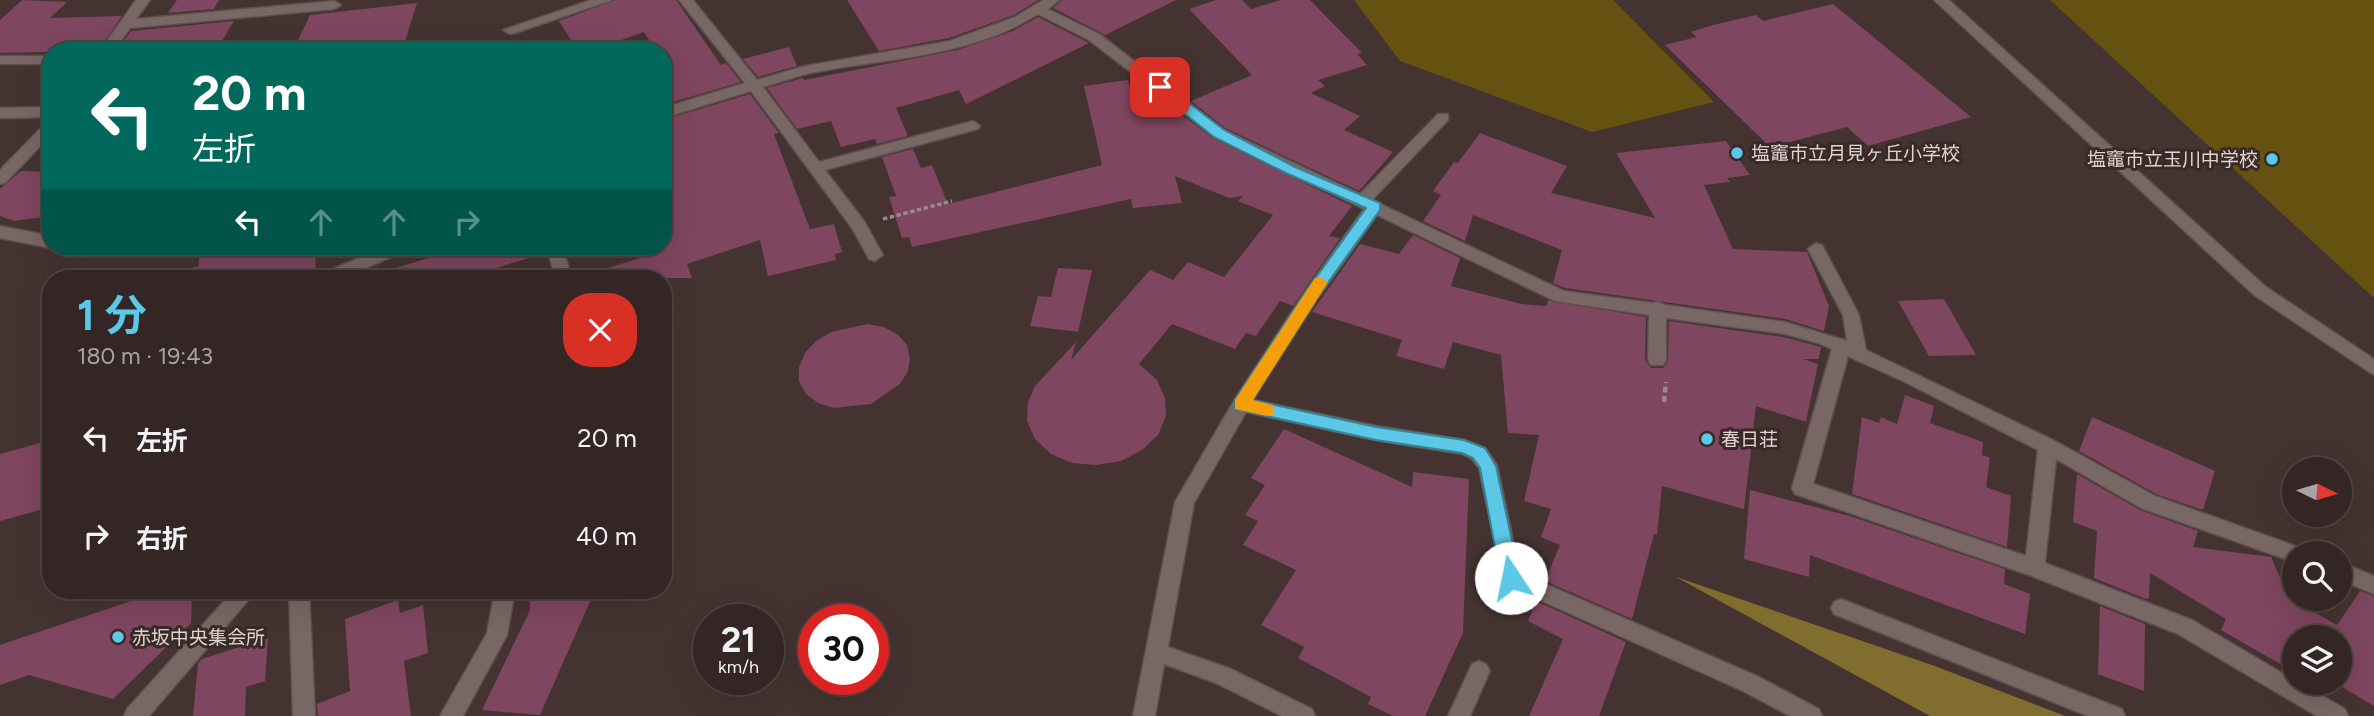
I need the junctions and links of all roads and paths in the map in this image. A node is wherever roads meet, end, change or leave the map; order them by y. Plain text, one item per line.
1 (143, 0) edge
2 (605, 0) edge
3 (686, 0) edge
4 (1941, 0) edge
5 (1046, 3) edge
6 (299, 4) edge
7 (334, 5) dead end
8 (129, 24) junction
9 (510, 30) dead end
10 (114, 42) edge
11 (0, 60) edge
12 (42, 60) edge
13 (754, 85) junction
14 (672, 110) edge
15 (42, 112) edge
16 (0, 113) edge
17 (1443, 117) dead end
18 (974, 126) dead end
19 (42, 135) edge
20 (814, 168) junction
21 (0, 179) edge
22 (951, 201) dead end
23 (1369, 204) junction
24 (858, 225) junction
25 (0, 232) edge
26 (42, 241) edge
27 (1816, 248) dead end
28 (875, 255) dead end
29 (379, 256) edge
30 (346, 270) edge
31 (1658, 308) junction
32 (1850, 349) junction
33 (1657, 360) dead end
34 (2374, 368) edge
35 (1241, 404) junction
36 (2048, 446) junction
37 (2282, 550) edge
38 (2035, 568) junction
39 (2352, 576) edge
40 (2374, 585) edge
41 (239, 599) edge
42 (299, 599) edge
43 (503, 599) edge
44 (1841, 608) dead end
45 (1158, 653) junction
46 (1479, 671) dead end
47 (135, 716) edge
48 (304, 716) edge
49 (451, 716) edge
50 (1144, 716) edge
51 (1304, 716) edge
52 (1459, 716) edge
53 (1811, 716) edge
54 (2115, 716) edge
55 (2337, 716) edge

1 - 8 street
2 - 9 street
3 - 13 street
4 - 34 street
5 - 13 street
5 - 23 street
6 - 7 street
6 - 8 street
8 - 10 street
11 - 12 street
13 - 14 street
13 - 20 street
15 - 16 street
17 - 23 street
18 - 20 street
19 - 21 street
20 - 24 street
22 - 24 path
23 - 31 street
23 - 35 street
24 - 28 street
25 - 26 street
27 - 32 street
29 - 30 street
31 - 32 street
31 - 33 street
32 - 36 street
32 - 38 street
35 - 45 street
35 - 53 street
36 - 37 street
36 - 38 street
38 - 55 street
39 - 40 street
41 - 47 street
42 - 48 street
43 - 49 street
44 - 54 street
45 - 50 street
45 - 51 street
46 - 52 street

